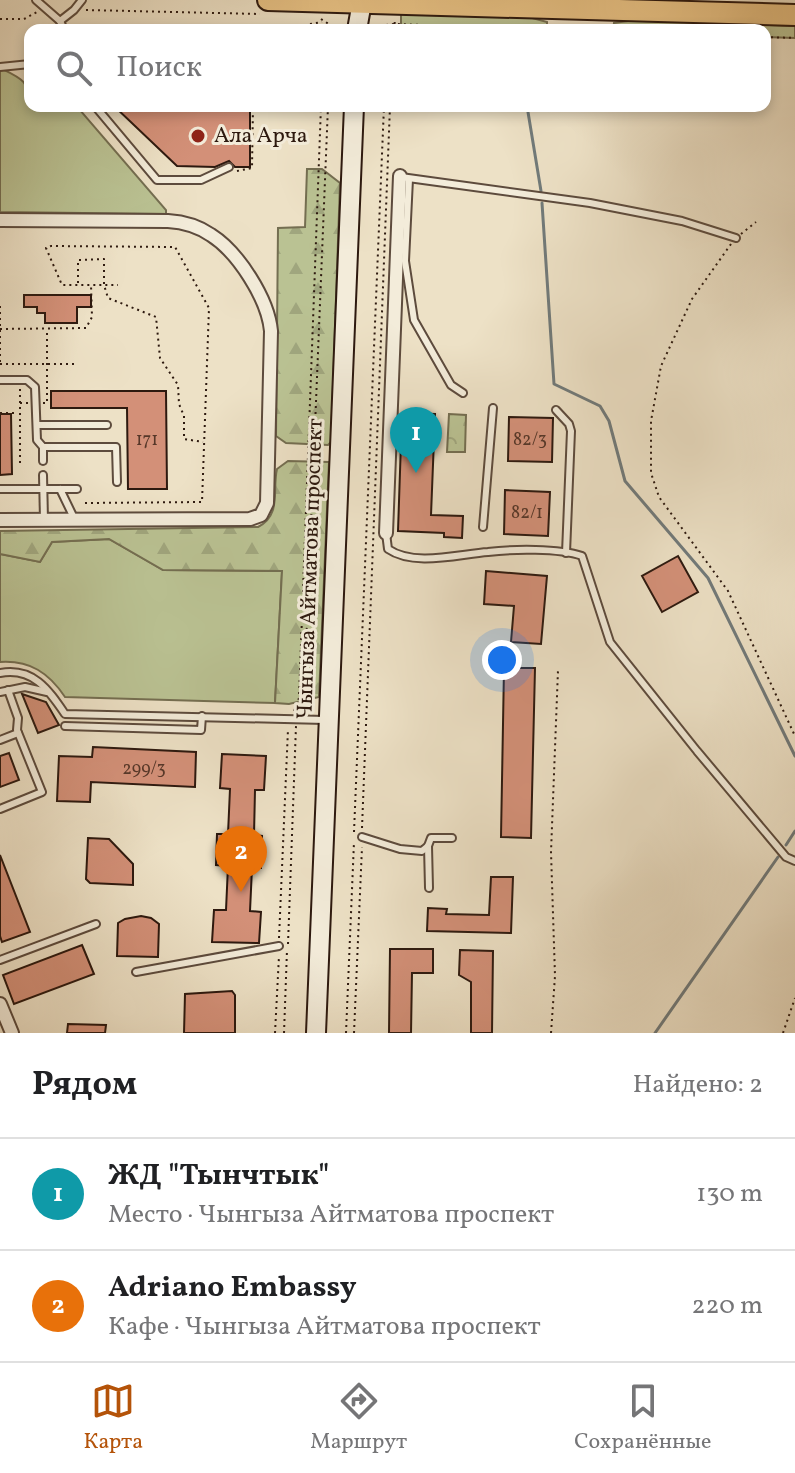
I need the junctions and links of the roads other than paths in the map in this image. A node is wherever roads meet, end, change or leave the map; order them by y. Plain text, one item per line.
1 (36, 0) edge
2 (82, 0) edge
3 (362, 1) edge
4 (687, 5) edge
5 (266, 7) edge
6 (795, 15) edge
7 (60, 21) junction
8 (61, 24) edge
9 (358, 24) edge
10 (24, 65) edge
11 (0, 67) edge
12 (100, 112) edge
13 (354, 112) edge
14 (229, 167) dead end
15 (405, 178) junction
16 (0, 220) edge
17 (736, 238) road end
18 (0, 380) edge
19 (463, 393) dead end
20 (493, 408) dead end
21 (556, 410) dead end
22 (37, 425) junction
23 (107, 425) dead end
24 (43, 447) junction
25 (43, 461) dead end
26 (43, 475) dead end
27 (117, 482) dead end
28 (0, 489) edge
29 (44, 489) junction
30 (60, 489) junction
31 (77, 489) dead end
32 (72, 514) junction
33 (0, 520) edge
34 (44, 520) junction
35 (483, 527) dead end
36 (386, 533) joint
37 (566, 553) junction
38 (13, 671) junction
39 (0, 673) edge
40 (16, 688) junction
41 (2, 692) edge
42 (47, 692) junction
43 (202, 716) junction
44 (329, 720) junction
45 (65, 726) dead end
46 (18, 733) junction
47 (0, 740) edge
48 (0, 809) edge
49 (362, 837) road end
50 (452, 838) dead end
51 (428, 846) junction
52 (795, 861) edge
53 (429, 888) dead end
54 (96, 924) dead end
55 (279, 946) road end
56 (0, 960) edge
57 (136, 972) dead end
58 (0, 1004) edge
59 (12, 1033) edge
60 (316, 1033) edge

1 - 7 lane
2 - 7 lane
3 - 4 main road
3 - 5 main road
3 - 9 main road
4 - 6 main road
7 - 8 lane
10 - 11 lane
12 - 14 lane
13 - 44 main road, Чынгыза Айтматова проспект
15 - 17 lane
15 - 19 lane
15 - 36 street
16 - 32 street
18 - 22 lane
20 - 35 lane
21 - 37 lane
22 - 23 lane
22 - 24 lane
24 - 25 lane
24 - 27 lane
26 - 29 lane
28 - 29 lane
29 - 30 lane
29 - 34 lane
30 - 31 lane
30 - 32 lane
32 - 34 street
33 - 34 street
36 - 37 lane
37 - 52 lane
38 - 39 lane
38 - 40 lane
38 - 42 lane
40 - 41 lane
40 - 42 lane
41 - 46 lane
42 - 43 lane
43 - 44 lane
43 - 45 lane
44 - 60 main road, Чынгыза Айтматова проспект
46 - 47 lane
46 - 48 lane
49 - 51 lane
50 - 51 lane
51 - 53 lane
54 - 56 lane
55 - 57 lane
58 - 59 street

